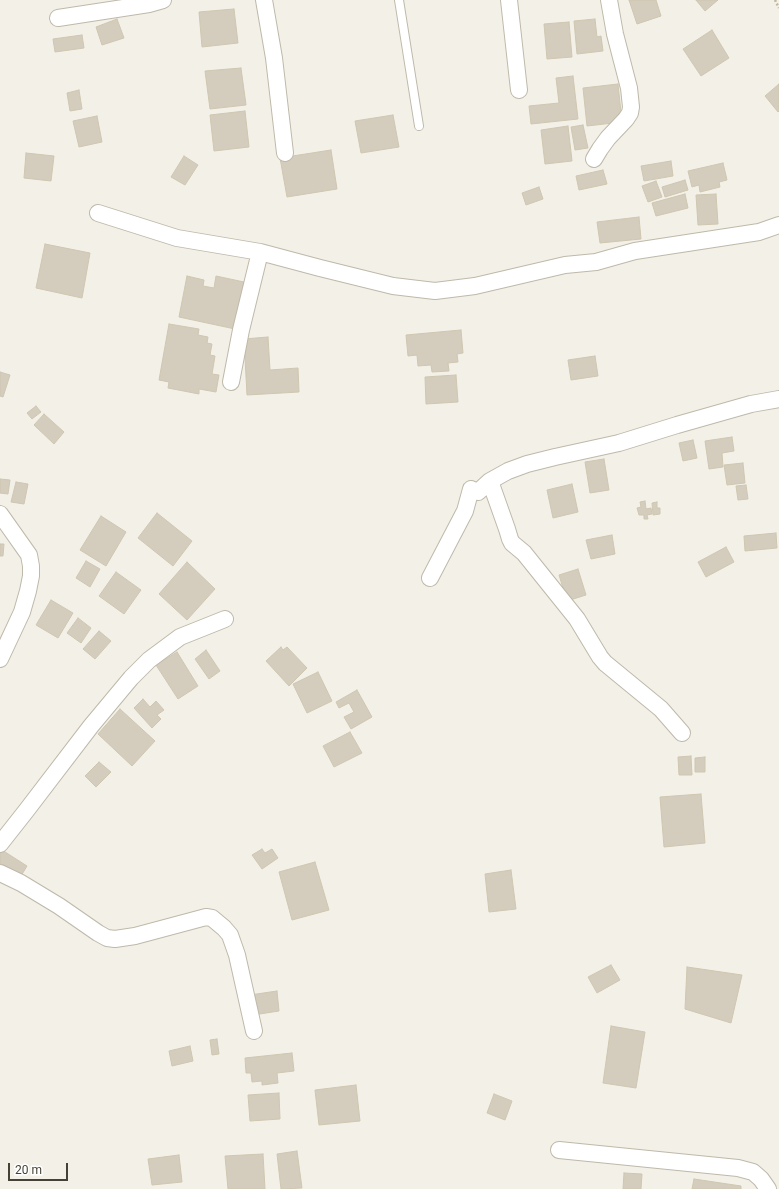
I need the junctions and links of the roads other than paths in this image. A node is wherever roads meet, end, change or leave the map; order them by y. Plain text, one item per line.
1 (163, 0) edge
2 (264, 0) edge
3 (399, 0) edge
4 (509, 0) edge
5 (609, 0) edge
6 (58, 18) dead end
7 (520, 90) dead end
8 (419, 126) dead end
9 (285, 153) dead end
10 (594, 159) dead end
11 (98, 213) dead end
12 (779, 225) edge
13 (260, 252) junction
14 (231, 382) dead end
15 (779, 399) edge
16 (490, 481) junction
17 (0, 514) edge
18 (430, 578) dead end
19 (225, 619) dead end
20 (0, 659) edge
21 (682, 733) dead end
22 (0, 844) edge
23 (0, 873) edge
24 (254, 1031) dead end
25 (559, 1150) dead end
26 (768, 1189) edge

1 - 6 street
2 - 9 street
3 - 8 lane
4 - 7 street
5 - 10 street
11 - 13 street
12 - 13 street
13 - 14 street
15 - 16 street
16 - 18 street
16 - 21 street
17 - 20 street
19 - 22 street
23 - 24 street
25 - 26 street

